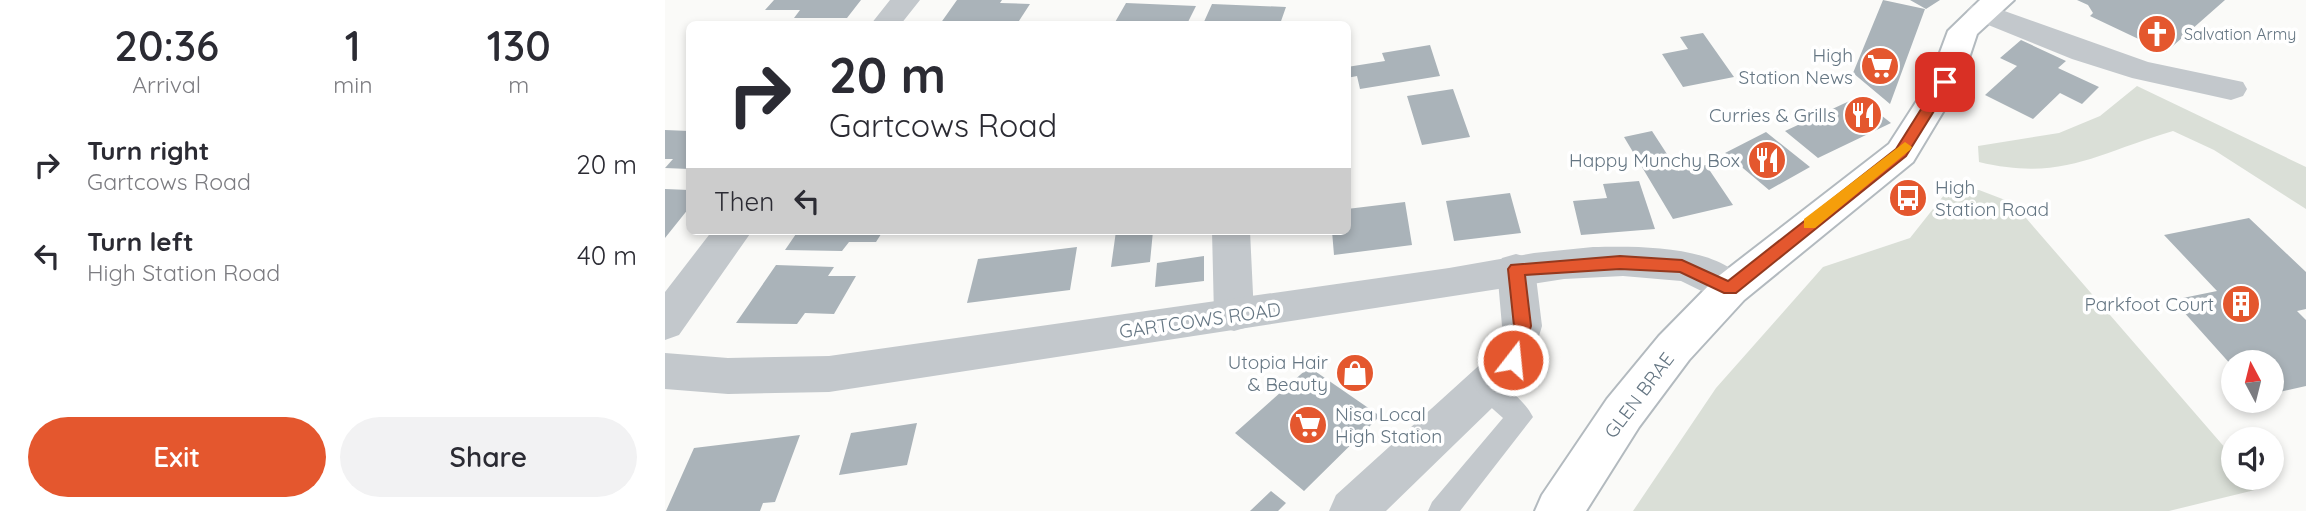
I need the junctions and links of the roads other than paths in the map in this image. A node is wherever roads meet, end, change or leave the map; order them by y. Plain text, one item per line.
1 (905, 0) edge
2 (1990, 6) edge
3 (888, 21) edge
4 (2231, 89) dead end
5 (730, 235) edge
6 (1231, 235) edge
7 (1516, 269) junction
8 (1730, 289) junction
9 (1234, 315) junction
10 (665, 323) edge
11 (665, 372) edge
12 (1485, 386) junction
13 (1353, 511) edge
14 (1442, 511) edge
15 (1559, 511) edge

1 - 3 street
2 - 4 street
2 - 8 main road
5 - 10 street
6 - 9 street
7 - 8 street, GARTCOWS ROAD
7 - 9 street, GARTCOWS ROAD
7 - 12 street
8 - 15 main road, GLEN BRAE
9 - 11 street, GARTCOWS ROAD
12 - 13 street
12 - 14 lane

